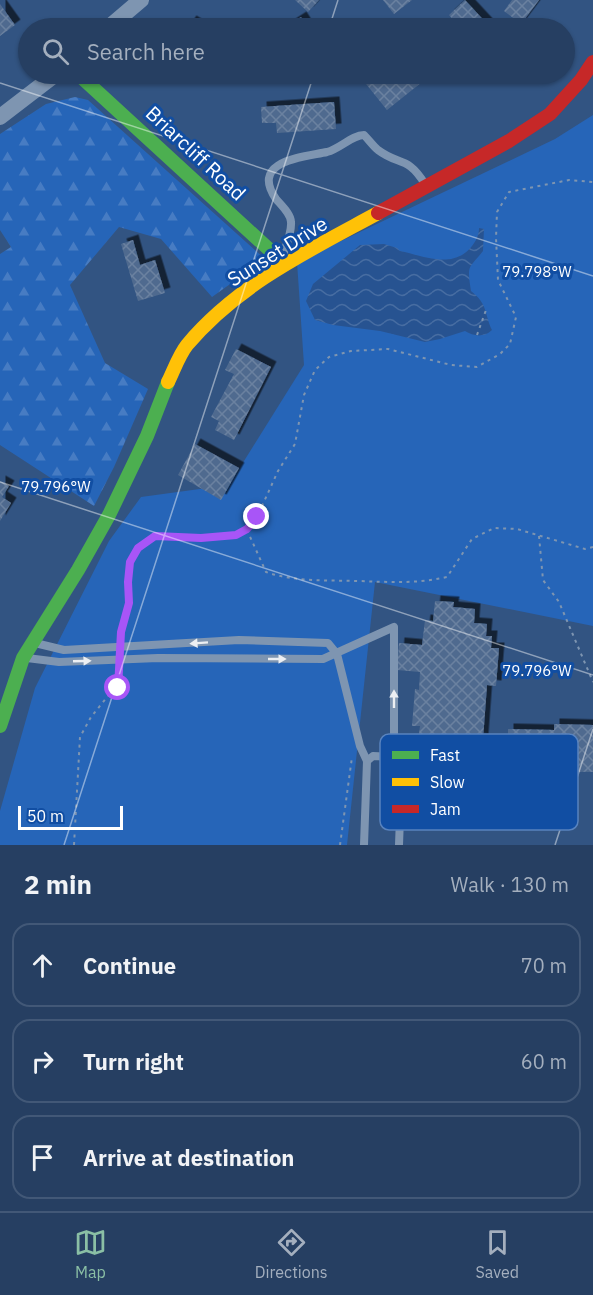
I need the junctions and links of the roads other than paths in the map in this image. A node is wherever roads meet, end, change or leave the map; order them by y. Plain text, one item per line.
1 (141, 0) edge
2 (120, 18) edge
3 (593, 62) edge
4 (587, 82) edge
5 (42, 84) edge
6 (89, 84) edge
7 (3, 111) edge
8 (427, 187) junction
9 (283, 262) junction
10 (32, 643) junction
11 (337, 654) junction
12 (23, 658) junction
13 (0, 726) edge
14 (394, 734) edge
15 (380, 756) edge
16 (367, 761) junction
17 (400, 830) edge
18 (364, 845) edge
19 (399, 845) edge

1 - 2 street
3 - 4 street, Sunset Drive
4 - 8 street, Sunset Drive
5 - 7 street
6 - 9 street, Briarcliff Road
8 - 9 street, Sunset Drive
8 - 9 lane
9 - 10 street, Sunset Drive
11 -> 10 lane
10 - 12 street, Sunset Drive
12 -> 11 lane
14 -> 11 lane
11 - 16 lane
12 - 13 street, Sunset Drive
15 - 16 lane
16 - 18 lane
17 - 19 lane

